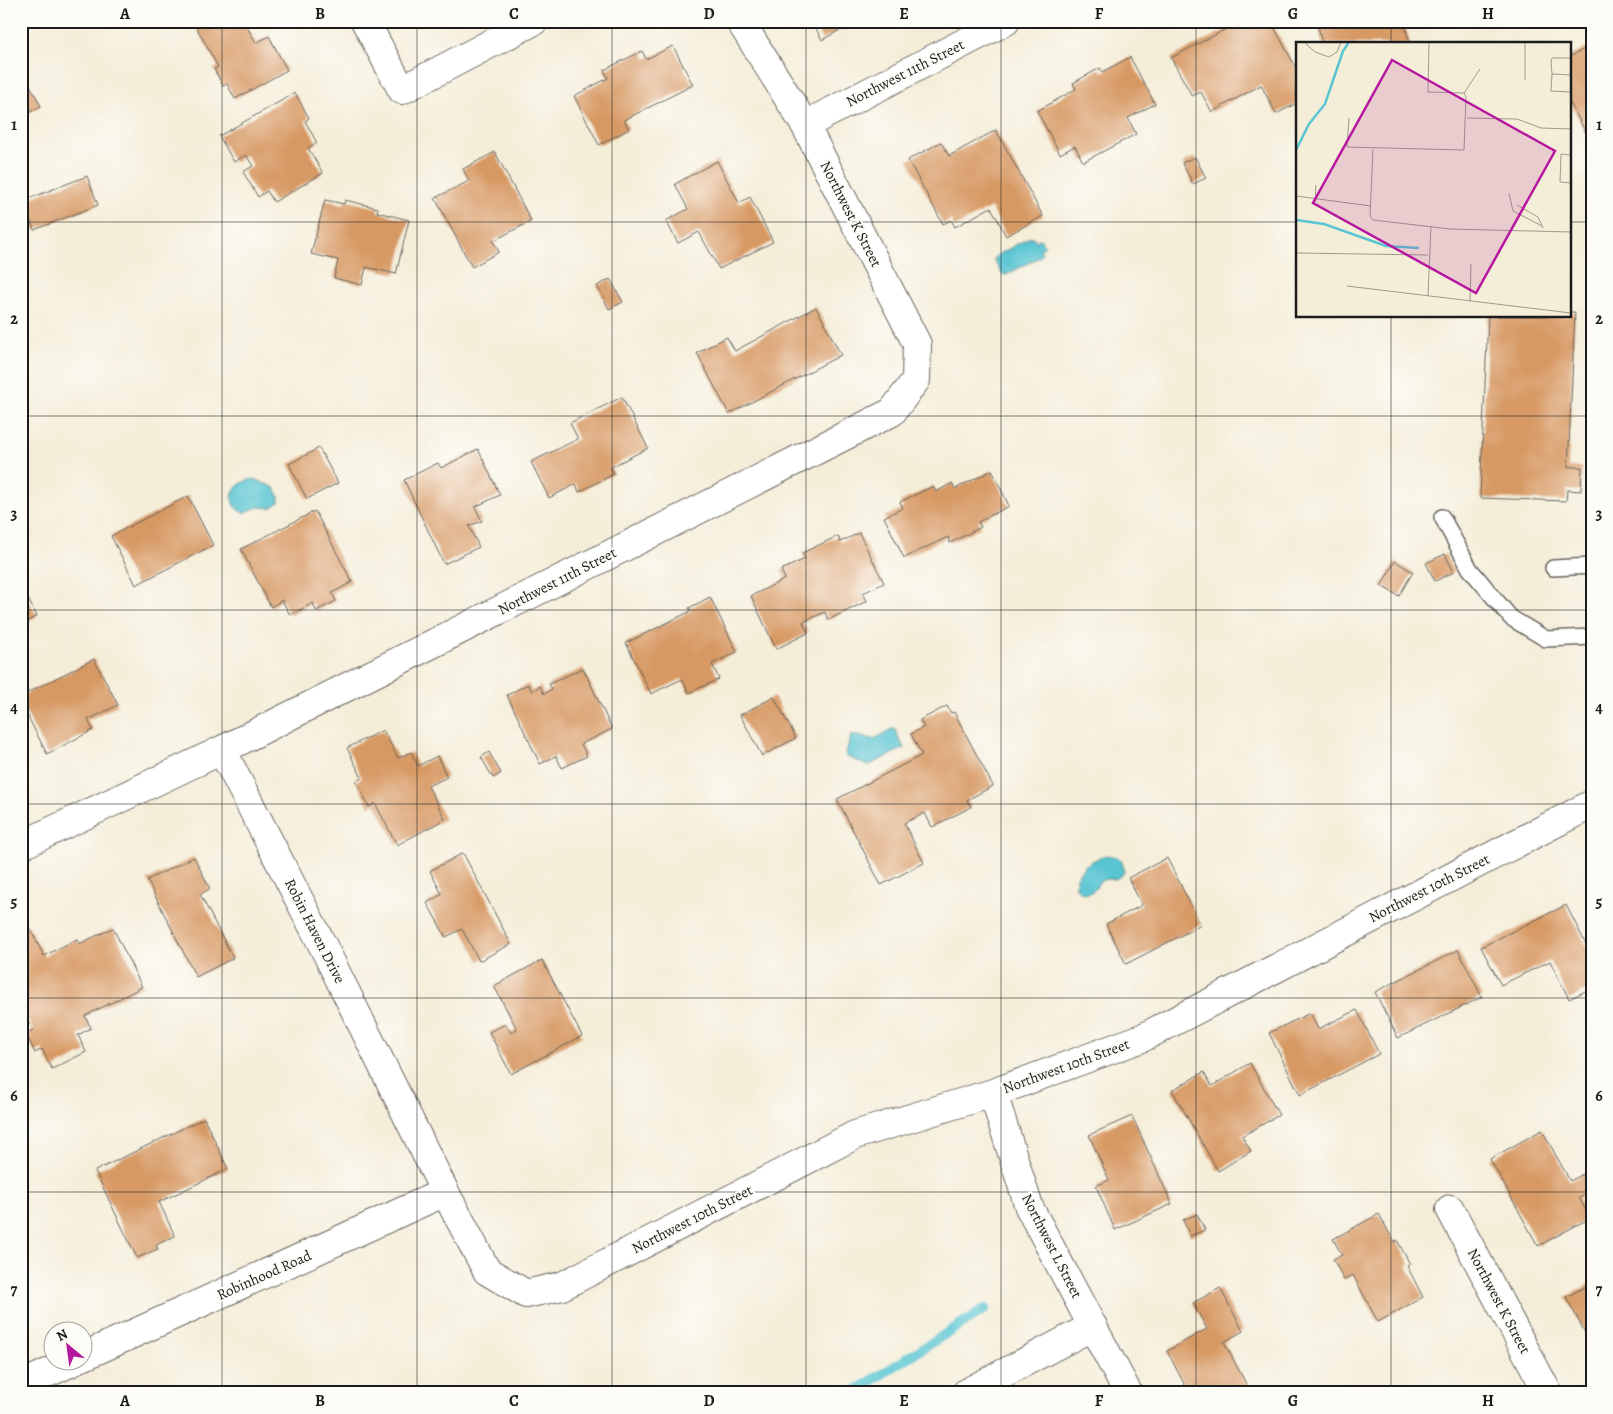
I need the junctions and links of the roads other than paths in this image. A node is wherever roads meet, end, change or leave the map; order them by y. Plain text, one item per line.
1 (365, 21) edge
2 (534, 21) edge
3 (740, 21) edge
4 (1006, 21) edge
5 (805, 125) junction
6 (892, 412) joint
7 (1442, 517) dead end
8 (1592, 566) edge
9 (1553, 568) dead end
10 (1592, 637) edge
11 (222, 750) junction
12 (1592, 804) edge
13 (21, 844) edge
14 (993, 1092) junction
15 (445, 1192) junction
16 (1450, 1209) dead end
17 (526, 1294) joint
18 (1093, 1326) junction
19 (92, 1352) edge
20 (50, 1372) edge
21 (21, 1385) edge
22 (966, 1393) edge
23 (1128, 1393) edge
24 (1548, 1393) edge

1 - 2 street
3 - 5 street, Northwest K Street
4 - 5 street, Northwest 11th Street
5 - 6 street, Northwest K Street
6 - 11 street, Northwest 11th Street
7 - 10 lane
8 - 9 lane
11 - 13 street
11 - 15 street, Robin Haven Drive
12 - 14 street, Northwest 10th Street
14 - 17 street, Northwest 10th Street
14 - 18 street, Northwest L Street
15 - 17 street, Robin Haven Drive
15 - 19 street, Robinhood Road
16 - 24 street, Northwest K Street
18 - 22 street
18 - 23 street, Northwest L Street
20 - 21 street

